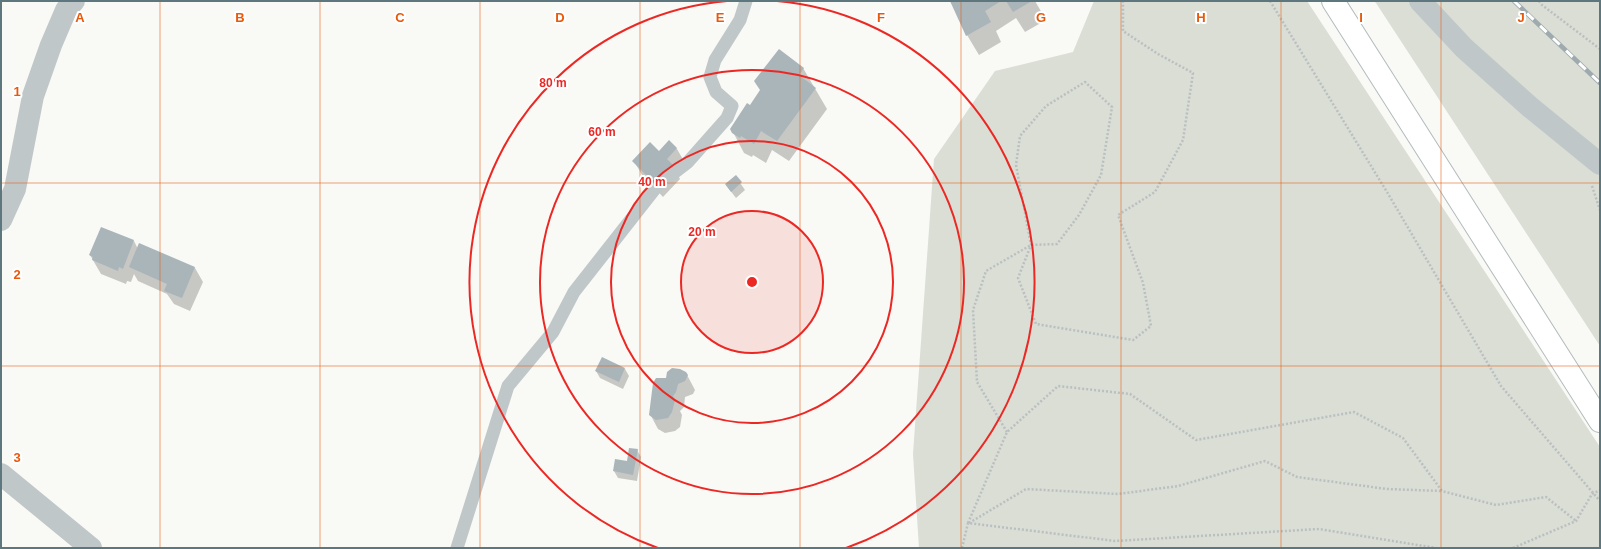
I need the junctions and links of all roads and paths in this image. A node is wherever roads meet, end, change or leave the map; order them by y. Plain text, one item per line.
1 (74, 1) edge
2 (746, 1) edge
3 (1124, 1) edge
4 (1270, 1) edge
5 (1333, 1) edge
6 (1420, 1) edge
7 (1539, 1) edge
8 (1600, 49) edge
9 (1600, 164) edge
10 (1, 220) edge
11 (1031, 245) junction
12 (1600, 421) edge
13 (1007, 432) junction
14 (1, 474) edge
15 (1600, 490) edge
16 (1442, 491) junction
17 (1592, 494) junction
18 (1600, 502) edge
19 (1576, 521) junction
20 (968, 523) junction
21 (91, 548) edge
22 (457, 548) edge
23 (962, 548) edge
24 (1436, 548) edge
25 (1513, 548) edge

1 - 10 street
2 - 22 lane
3 - 11 path
4 - 17 path
5 - 12 main road
6 - 9 street
7 - 8 path
11 - 11 path
11 - 13 path
13 - 16 path
13 - 20 path
14 - 21 street
15 - 17 path
16 - 19 path
16 - 20 path
17 - 18 path
17 - 19 path
19 - 25 path
20 - 23 path
20 - 24 path

